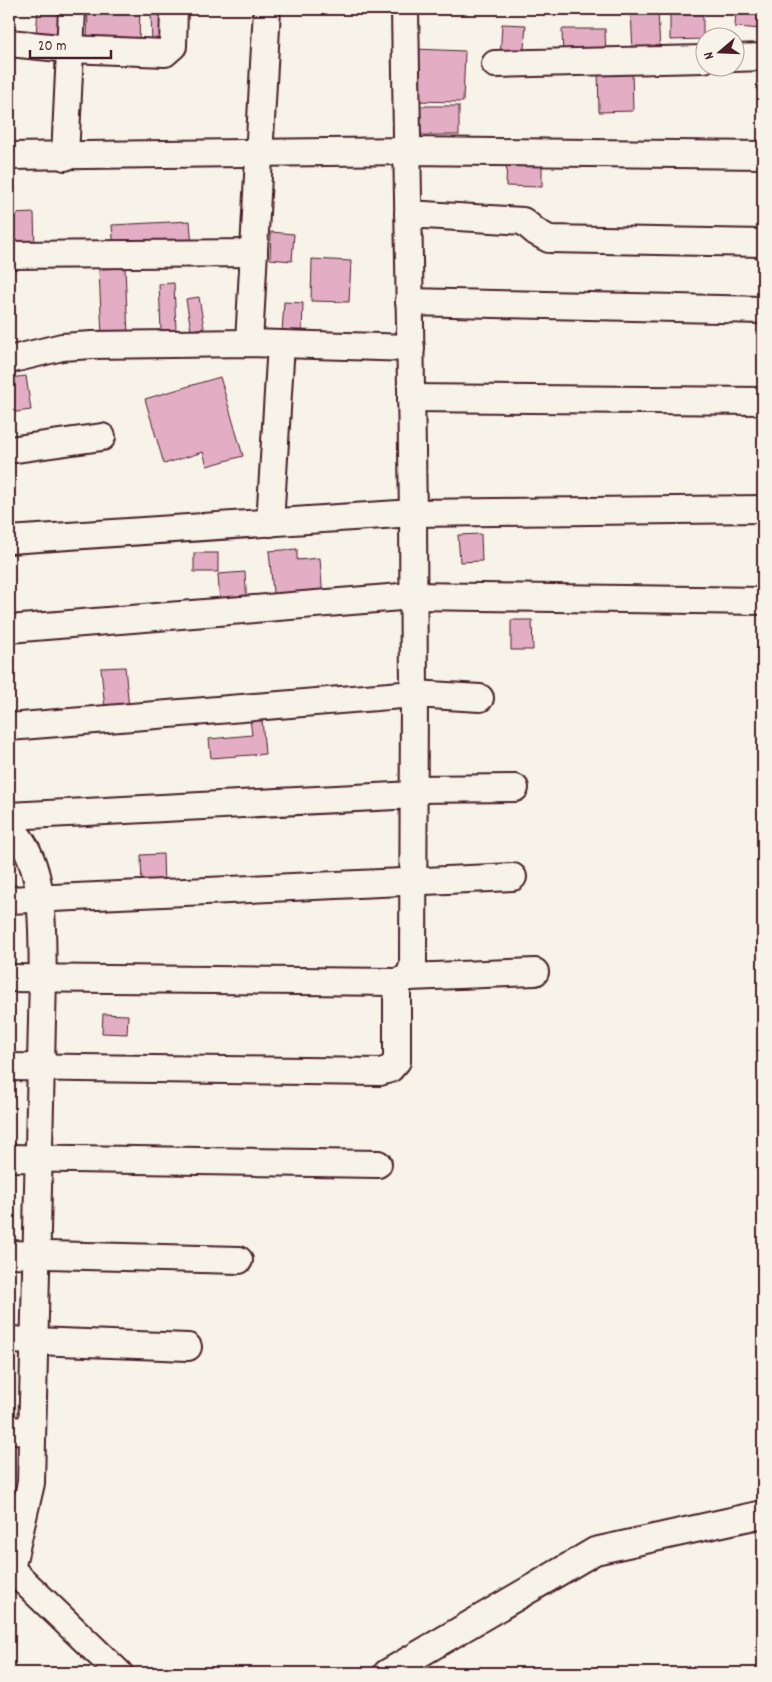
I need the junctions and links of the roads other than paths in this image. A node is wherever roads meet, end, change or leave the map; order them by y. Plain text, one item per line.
1 (72, 9) edge
2 (174, 9) edge
3 (266, 9) edge
4 (405, 9) edge
5 (9, 43) edge
6 (70, 50) junction
7 (763, 57) edge
8 (744, 58) edge
9 (694, 59) edge
10 (495, 64) dead end
11 (408, 151) junction
12 (259, 153) junction
13 (763, 155) edge
14 (9, 156) edge
15 (66, 157) junction
16 (408, 214) junction
17 (763, 243) edge
18 (254, 253) junction
19 (9, 255) edge
20 (409, 302) junction
21 (763, 310) edge
22 (249, 343) junction
23 (282, 344) junction
24 (410, 348) junction
25 (9, 360) edge
26 (411, 398) junction
27 (763, 401) edge
28 (102, 437) dead end
29 (9, 450) edge
30 (763, 509) edge
31 (413, 513) junction
32 (270, 522) junction
33 (9, 540) edge
34 (413, 596) junction
35 (763, 602) edge
36 (9, 630) edge
37 (414, 694) junction
38 (480, 698) dead end
39 (9, 727) edge
40 (516, 788) dead end
41 (414, 792) junction
42 (9, 816) edge
43 (9, 826) edge
44 (513, 877) dead end
45 (413, 881) junction
46 (9, 900) edge
47 (41, 900) junction
48 (535, 972) dead end
49 (9, 978) edge
50 (43, 978) junction
51 (403, 979) junction
52 (9, 1067) edge
53 (41, 1067) junction
54 (9, 1158) edge
55 (39, 1158) junction
56 (378, 1164) dead end
57 (9, 1254) edge
58 (37, 1254) junction
59 (239, 1260) dead end
60 (9, 1340) edge
61 (34, 1340) junction
62 (188, 1348) dead end
63 (21, 1430) edge
64 (763, 1514) edge
65 (10, 1569) edge
66 (119, 1673) edge
67 (387, 1673) edge

1 - 6 street
2 - 6 street
3 - 12 street
4 - 11 street
5 - 6 street
6 - 15 street
7 - 8 street
9 - 10 street
11 - 12 street
11 - 13 street
11 - 16 street
12 - 15 street
12 - 18 street
14 - 15 street
16 - 17 street
16 - 20 street
18 - 19 street
18 - 22 street
20 - 21 street
20 - 24 street
22 - 23 street
22 - 25 street
23 - 24 street
23 - 32 street
24 - 26 street
26 - 27 street
26 - 31 street
28 - 29 street
30 - 31 street
31 - 32 street
31 - 34 street
32 - 33 street
34 - 35 street
34 - 36 street
34 - 37 street
37 - 38 street
37 - 39 street
37 - 41 street
40 - 41 street
41 - 42 street
41 - 45 street
43 - 47 street
44 - 45 street
45 - 47 street
45 - 51 street
46 - 47 street
47 - 50 street
48 - 51 street
49 - 50 street
50 - 51 street
50 - 53 street
51 - 53 street
52 - 53 street
53 - 55 street
54 - 55 street
55 - 56 street
55 - 58 street
57 - 58 street
58 - 59 street
58 - 61 street
60 - 61 street
61 - 62 street
61 - 63 street
63 - 65 street
64 - 67 street
65 - 66 street

